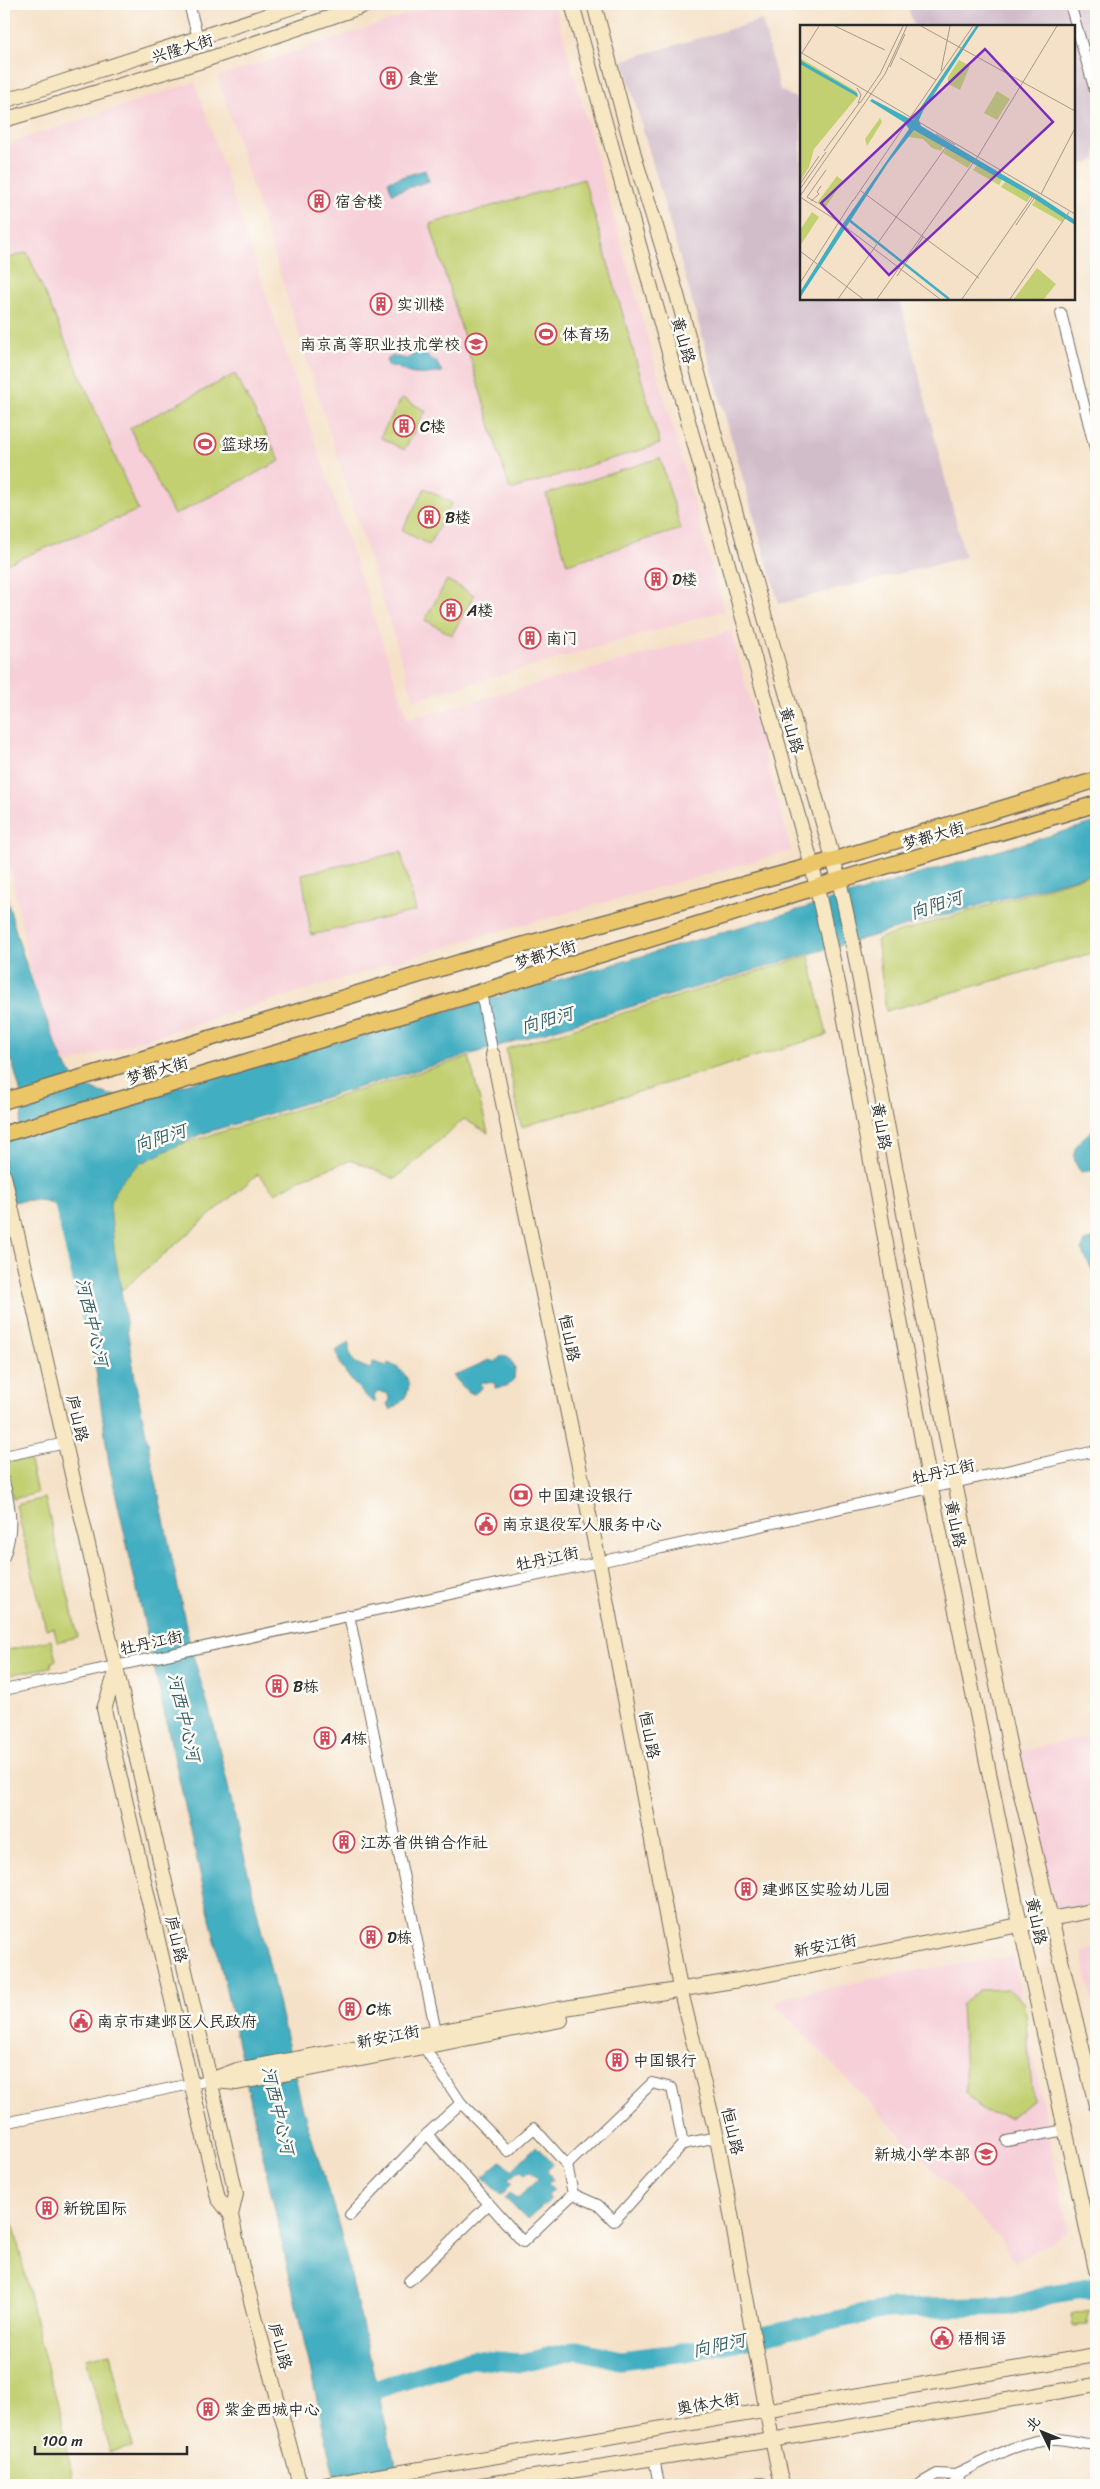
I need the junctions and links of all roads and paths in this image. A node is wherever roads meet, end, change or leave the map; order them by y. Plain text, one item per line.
1 (189, 4) edge
2 (302, 4) edge
3 (369, 4) edge
4 (572, 4) edge
5 (594, 4) edge
6 (1070, 4) edge
7 (198, 38) junction
8 (1096, 94) edge
9 (4, 100) edge
10 (4, 120) edge
11 (1061, 312) dead end
12 (1096, 453) edge
13 (1096, 780) edge
14 (1096, 804) edge
15 (833, 860) junction
16 (812, 866) junction
17 (839, 880) junction
18 (816, 888) junction
19 (481, 992) junction
20 (493, 1055) joint
21 (4, 1102) edge
22 (6, 1133) edge
23 (4, 1176) edge
24 (66, 1443) junction
25 (1096, 1451) edge
26 (4, 1456) edge
27 (4, 1481) edge
28 (955, 1483) junction
29 (931, 1489) junction
30 (4, 1557) edge
31 (600, 1562) junction
32 (349, 1615) junction
33 (117, 1667) junction
34 (4, 1690) edge
35 (1096, 1910) edge
36 (1052, 1918) junction
37 (1020, 1924) junction
38 (680, 1988) junction
39 (559, 2009) junction
40 (436, 2032) junction
41 (424, 2047) junction
42 (308, 2063) junction
43 (210, 2080) junction
44 (194, 2085) junction
45 (460, 2103) junction
46 (1096, 2105) edge
47 (4, 2123) edge
48 (1065, 2130) junction
49 (427, 2134) junction
50 (718, 2137) junction
51 (1008, 2141) dead end
52 (683, 2144) junction
53 (567, 2165) junction
54 (573, 2194) junction
55 (489, 2204) junction
56 (231, 2215) junction
57 (350, 2215) dead end
58 (1096, 2270) edge
59 (409, 2281) dead end
60 (1096, 2356) edge
61 (1096, 2385) edge
62 (767, 2410) junction
63 (772, 2440) junction
64 (1096, 2444) edge
65 (654, 2458) junction
66 (954, 2480) edge
67 (536, 2481) edge
68 (300, 2485) edge
69 (325, 2485) edge
70 (481, 2485) edge
71 (659, 2485) edge
72 (736, 2485) edge
73 (763, 2485) edge
74 (782, 2485) edge
75 (918, 2485) edge

1 - 7 street
2 - 7 main road, 兴隆大街
3 - 10 main road, 兴隆大街
4 - 16 main road, 黄山路
5 - 15 main road, 黄山路
6 - 8 street
7 - 9 main road, 兴隆大街
11 - 12 street
13 - 15 main road, 梦都大街
14 - 17 main road, 梦都大街
15 - 16 main road, 梦都大街
15 - 17 main road, 黄山路
16 - 18 main road, 黄山路
16 - 21 main road, 梦都大街
17 - 18 main road, 梦都大街
17 - 28 main road, 黄山路
18 - 19 main road, 梦都大街
18 - 29 main road, 黄山路
19 - 20 street, 恒山路
19 - 22 main road, 梦都大街
20 - 31 main road, 恒山路
23 - 24 main road, 庐山路
24 - 26 street
24 - 33 main road, 庐山路
25 - 28 street, 牡丹江街
27 - 30 street
28 - 29 street, 牡丹江街
28 - 36 main road, 黄山路
29 - 31 street, 牡丹江街
29 - 37 main road, 黄山路
31 - 32 street, 牡丹江街
31 - 38 main road, 恒山路
32 - 33 street, 牡丹江街
32 - 40 street
33 - 34 street, 牡丹江街
33 - 43 main road, 庐山路
33 - 44 main road, 庐山路
35 - 36 main road, 新安江街
36 - 37 main road, 新安江街
36 - 46 main road, 黄山路
37 - 38 main road, 新安江街
37 - 48 main road, 黄山路
38 - 39 main road, 新安江街
38 - 50 main road, 恒山路
39 - 40 main road, 新安江街
39 - 41 main road, 新安江街
40 - 42 main road, 新安江街
41 - 42 main road, 新安江街
41 - 45 street
42 - 43 main road, 新安江街
43 - 44 street, 新安江街
43 - 56 main road, 庐山路
44 - 47 street, 新安江街
44 - 56 main road, 庐山路
45 - 49 street
45 - 53 street
48 - 51 street
48 - 58 main road, 黄山路
49 - 55 street
49 - 57 street
50 - 52 street
50 - 62 main road, 恒山路
52 - 53 street
52 - 54 street
53 - 54 street
54 - 55 street
55 - 59 street
56 - 68 main road, 庐山路
60 - 62 main road, 奥体大街
61 - 63 main road
62 - 63 main road, 恒山路
62 - 69 main road, 奥体大街
63 - 65 main road
63 - 74 main road, 恒山路
64 - 66 street
65 - 67 main road
65 - 71 street
66 - 75 street
67 - 70 main road
72 - 73 street

